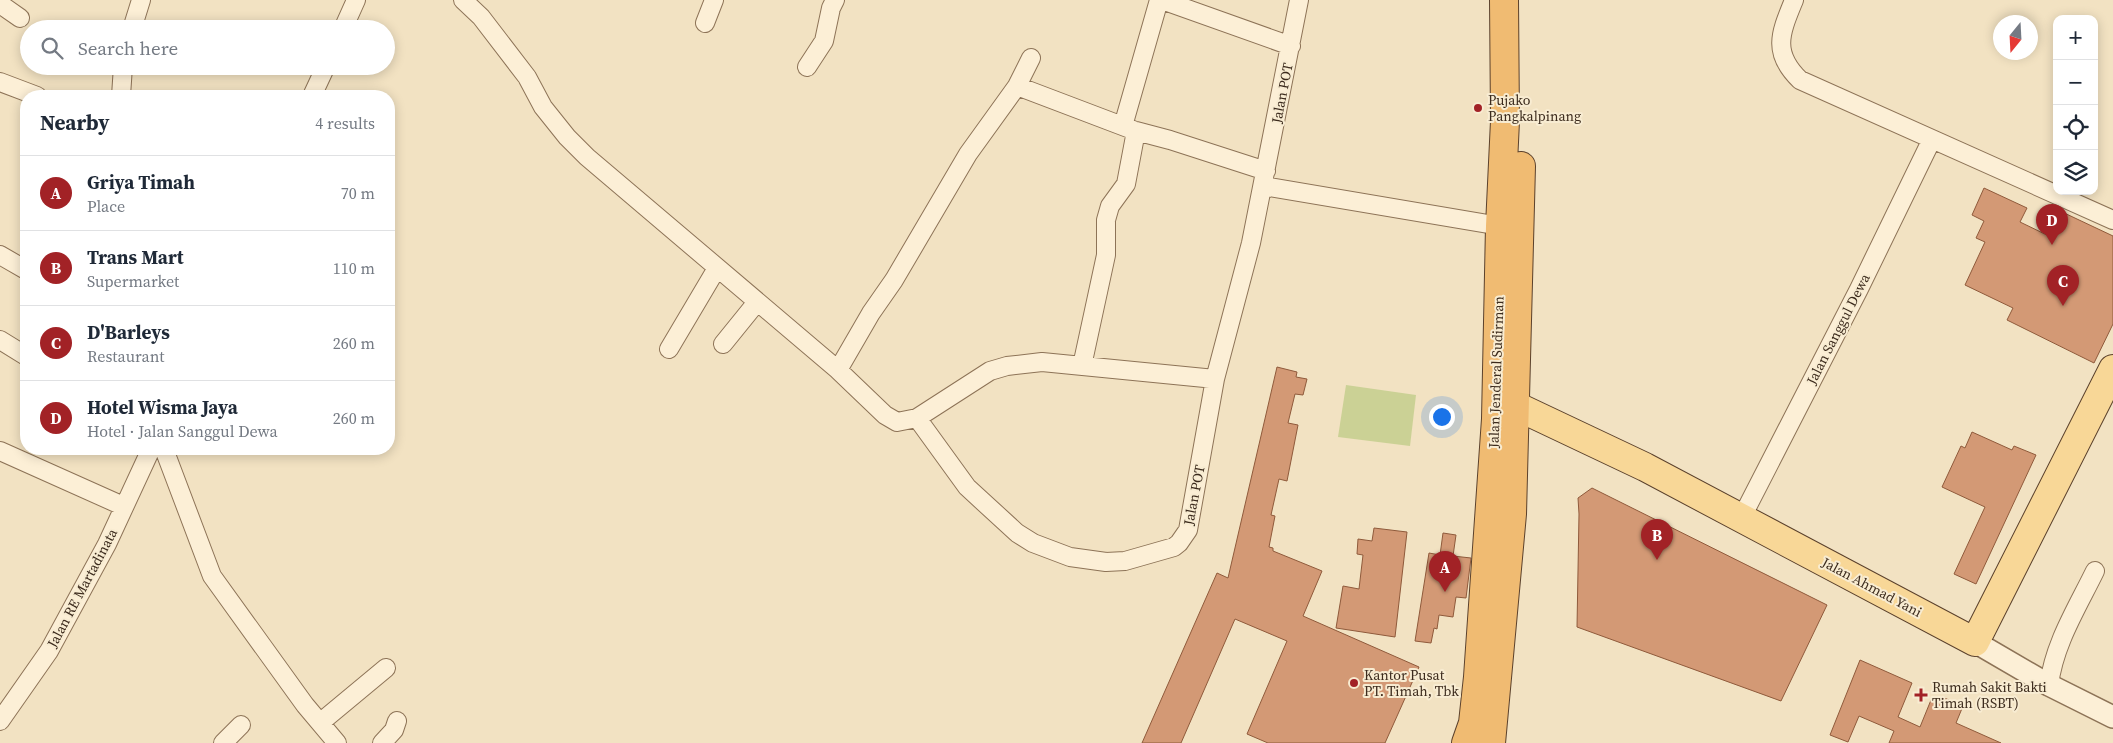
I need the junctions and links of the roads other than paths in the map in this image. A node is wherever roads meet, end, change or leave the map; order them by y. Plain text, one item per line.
1 (140, 0) edge
2 (356, 0) edge
3 (463, 0) edge
4 (714, 0) edge
5 (835, 0) edge
6 (1161, 0) edge
7 (1299, 0) edge
8 (1794, 0) edge
9 (0, 4) edge
10 (1513, 10) edge
11 (20, 18) dead end
12 (134, 20) edge
13 (347, 20) edge
14 (705, 23) dead end
15 (1291, 46) junction
16 (1031, 58) dead end
17 (807, 67) dead end
18 (122, 75) edge
19 (322, 75) edge
20 (0, 82) edge
21 (1017, 86) junction
22 (21, 90) edge
23 (121, 90) edge
24 (315, 90) edge
25 (1129, 129) junction
26 (1932, 139) junction
27 (1265, 178) junction
28 (2113, 220) edge
29 (1500, 226) junction
30 (0, 255) edge
31 (20, 267) edge
32 (717, 268) junction
33 (756, 302) junction
34 (0, 340) edge
35 (723, 344) dead end
36 (669, 349) dead end
37 (20, 352) edge
38 (1082, 366) junction
39 (2113, 369) edge
40 (838, 370) junction
41 (1215, 379) junction
42 (2107, 399) edge
43 (1506, 401) junction
44 (917, 418) junction
45 (0, 451) edge
46 (148, 455) edge
47 (166, 455) edge
48 (123, 506) junction
49 (1742, 517) junction
50 (2095, 571) dead end
51 (1975, 642) junction
52 (386, 668) dead end
53 (2049, 685) junction
54 (2113, 717) edge
55 (0, 721) edge
56 (397, 721) dead end
57 (321, 722) junction
58 (241, 725) dead end
59 (223, 743) edge
60 (336, 743) edge
61 (382, 743) edge
62 (1466, 743) edge
63 (1491, 743) edge

1 - 12 street
2 - 13 street
3 - 32 street
4 - 14 street
5 - 17 street
6 - 15 street
6 - 25 street
7 - 15 street, Jalan POT
8 - 26 street
9 - 11 street
10 - 29 highway, Jalan Jenderal Sudirman
10 - 43 highway, Jalan Jenderal Sudirman
15 - 27 street, Jalan POT
16 - 21 street
18 - 23 street
19 - 24 street
20 - 22 street
21 - 25 street
21 - 40 street
25 - 27 street
25 - 38 street
26 - 28 street
26 - 49 street, Jalan Sanggul Dewa
27 - 29 street
27 - 41 street, Jalan POT
29 - 43 highway, Jalan Jenderal Sudirman
30 - 31 street
32 - 33 street
32 - 36 street
33 - 35 street
33 - 40 street
34 - 37 street
38 - 41 street
38 - 44 street
39 - 42 main road
40 - 44 street
41 - 44 street, Jalan POT
42 - 51 main road
43 - 49 main road, Jalan Ahmad Yani
43 - 62 highway, Jalan Jenderal Sudirman
43 - 63 highway, Jalan Jenderal Sudirman
45 - 48 street
46 - 48 street, Jalan RE Martadinata
47 - 57 street
48 - 55 street, Jalan RE Martadinata
49 - 51 main road, Jalan Ahmad Yani
50 - 53 street
51 - 53 street
52 - 57 street
53 - 54 street
56 - 61 street
57 - 60 street
58 - 59 street

